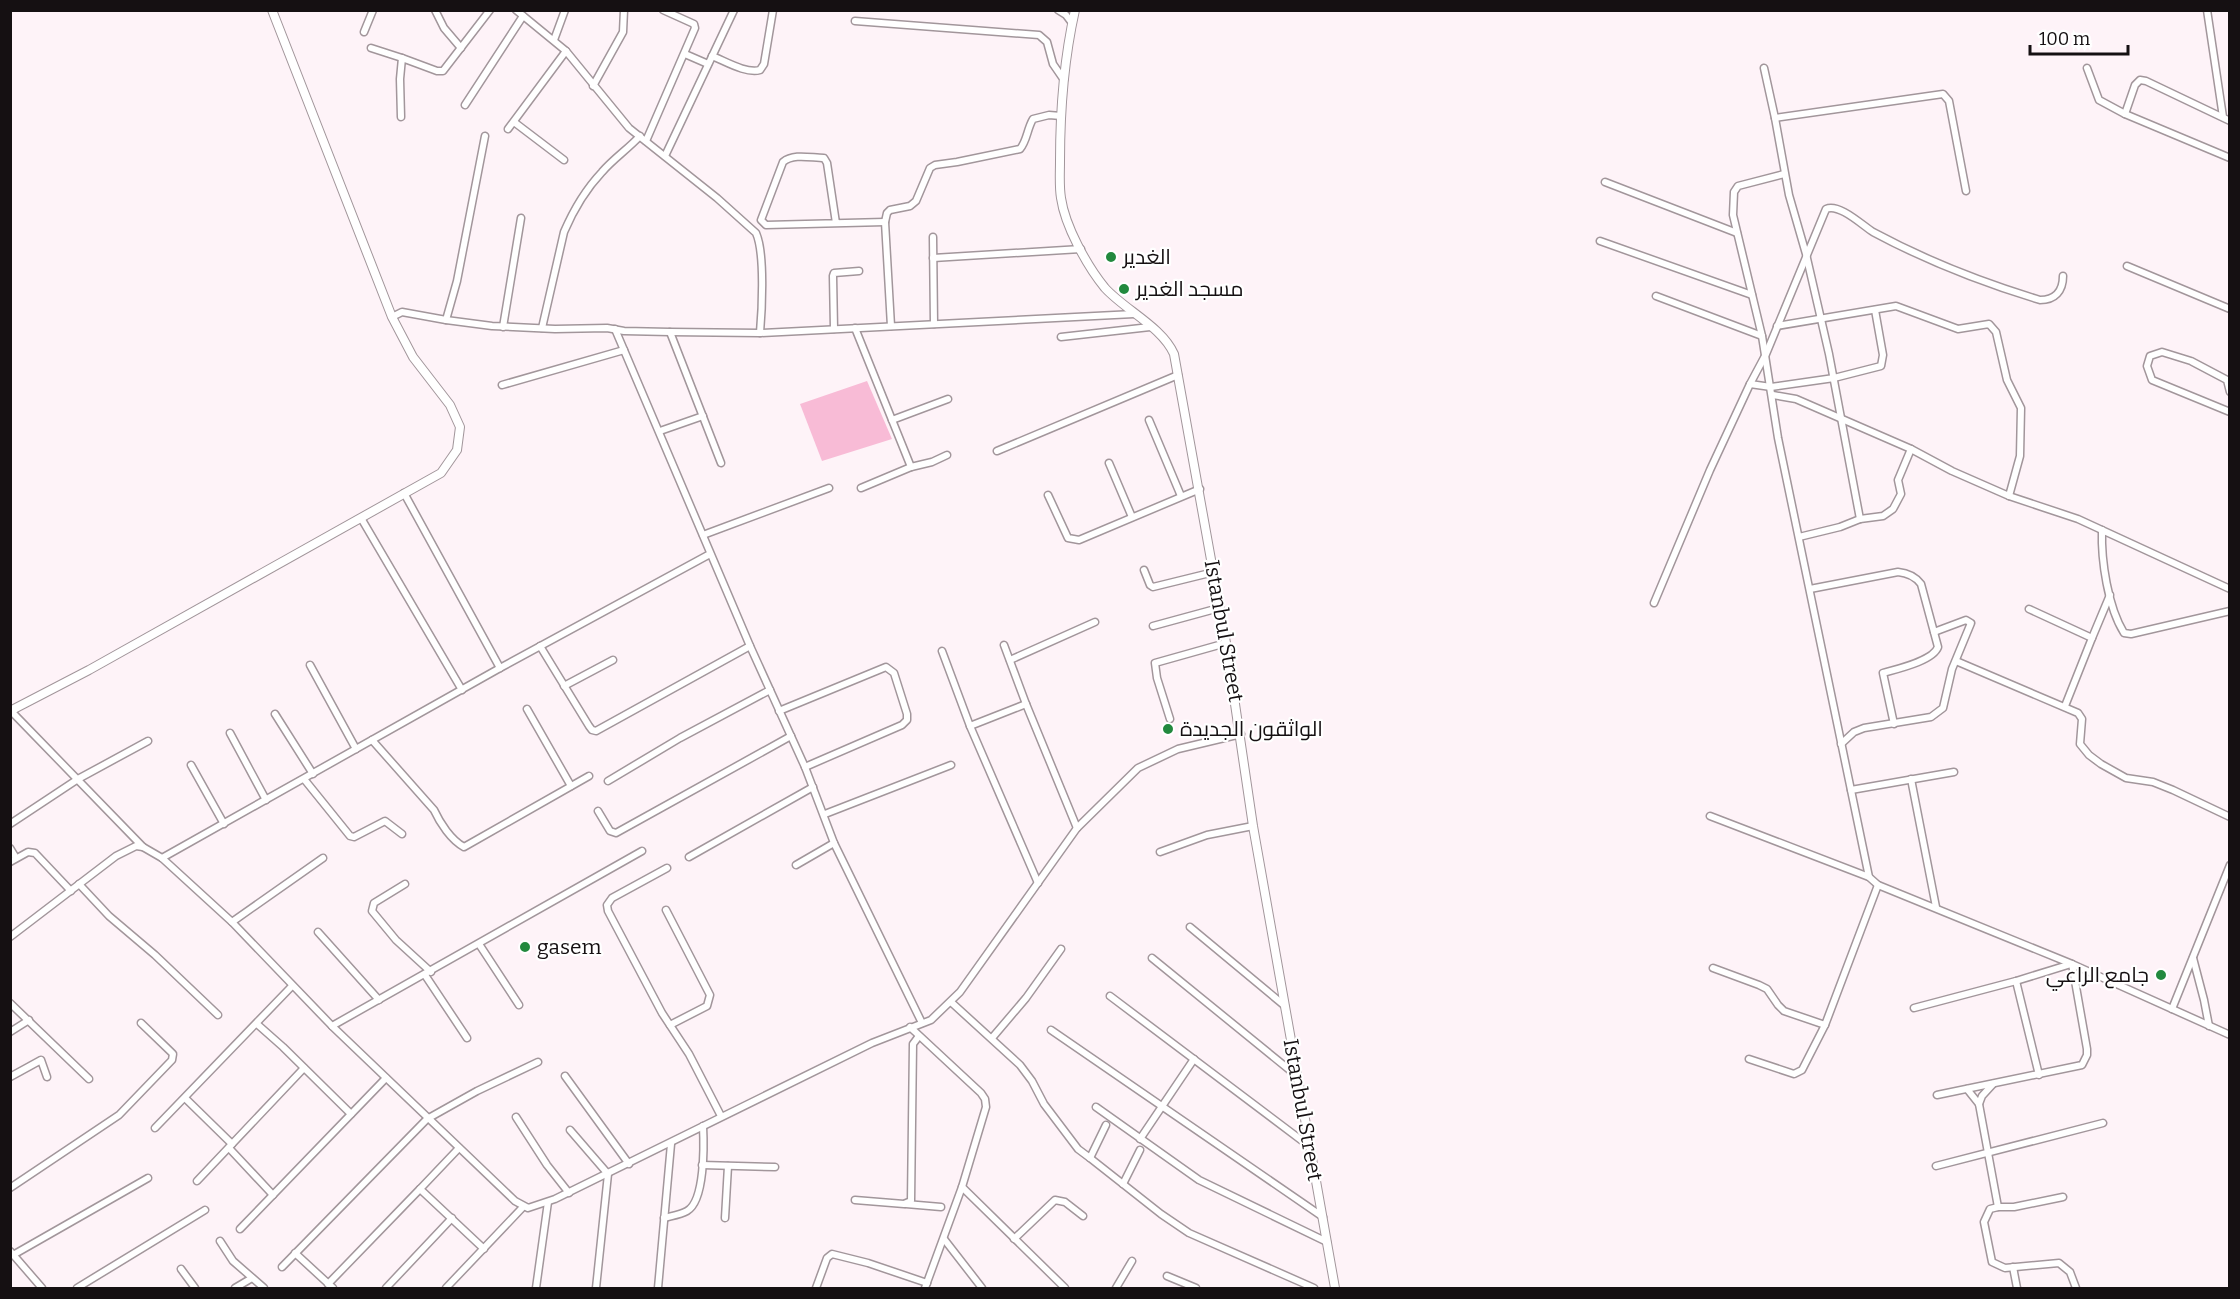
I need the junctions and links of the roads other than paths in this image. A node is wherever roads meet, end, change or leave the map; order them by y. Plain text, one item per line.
1 (272, 10) edge
2 (373, 10) edge
3 (435, 10) edge
4 (490, 10) edge
5 (516, 10) edge
6 (565, 10) edge
7 (624, 10) edge
8 (663, 10) edge
9 (734, 10) edge
10 (773, 10) edge
11 (1058, 10) edge
12 (1076, 10) edge
13 (2207, 10) edge
14 (523, 16) junction
15 (855, 21) dead end
16 (1072, 23) junction
17 (364, 32) dead end
18 (554, 40) junction
19 (371, 48) dead end
20 (461, 48) junction
21 (566, 51) junction
22 (685, 54) junction
23 (712, 56) junction
24 (402, 58) junction
25 (708, 64) junction
26 (2087, 68) dead end
27 (1764, 69) dead end
28 (1064, 80) junction
29 (593, 86) junction
30 (465, 105) dead end
31 (2124, 114) junction
32 (1061, 116) junction
33 (401, 117) dead end
34 (2223, 117) junction
35 (1775, 118) junction
36 (2229, 121) edge
37 (514, 122) junction
38 (508, 129) dead end
39 (485, 136) dead end
40 (643, 139) junction
41 (665, 156) junction
42 (2229, 158) edge
43 (564, 160) dead end
44 (1784, 174) junction
45 (1605, 182) dead end
46 (1966, 191) dead end
47 (521, 218) dead end
48 (885, 222) junction
49 (836, 223) junction
50 (763, 224) junction
51 (756, 233) junction
52 (1737, 233) junction
53 (933, 237) dead end
54 (1600, 241) dead end
55 (1081, 249) junction
56 (1806, 254) junction
57 (933, 258) junction
58 (2127, 266) dead end
59 (859, 271) dead end
60 (2063, 276) dead end
61 (1752, 295) junction
62 (1656, 296) dead end
63 (2229, 309) edge
64 (1875, 310) junction
65 (1134, 314) junction
66 (392, 317) junction
67 (1821, 319) junction
68 (446, 320) junction
69 (934, 324) junction
70 (891, 326) junction
71 (1777, 326) junction
72 (503, 327) junction
73 (1149, 327) junction
74 (542, 328) junction
75 (855, 328) junction
76 (615, 329) junction
77 (834, 329) junction
78 (670, 332) junction
79 (760, 333) junction
80 (1762, 336) junction
81 (1061, 337) dead end
82 (624, 350) junction
83 (1766, 354) junction
84 (1178, 375) junction
85 (1834, 378) junction
86 (1750, 384) junction
87 (502, 385) dead end
88 (1771, 387) junction
89 (2229, 392) edge
90 (1773, 395) junction
91 (948, 399) dead end
92 (2229, 412) edge
93 (703, 416) junction
94 (1840, 419) junction
95 (892, 420) junction
96 (1149, 420) dead end
97 (660, 431) junction
98 (1911, 449) junction
99 (997, 451) dead end
100 (947, 455) dead end
101 (721, 463) dead end
102 (1109, 463) dead end
103 (910, 467) junction
104 (830, 488) dead end
105 (861, 488) dead end
106 (1200, 489) junction
107 (404, 494) junction
108 (1048, 495) dead end
109 (1181, 496) junction
110 (2009, 496) junction
111 (1132, 517) junction
112 (361, 518) junction
113 (1860, 519) junction
114 (2102, 530) junction
115 (702, 535) junction
116 (1799, 537) junction
117 (710, 554) junction
118 (1144, 570) dead end
119 (1214, 572) junction
120 (1809, 589) junction
121 (2229, 589) edge
122 (2110, 595) junction
123 (1654, 603) dead end
124 (1219, 608) junction
125 (2029, 609) dead end
126 (2229, 611) edge
127 (1095, 621) dead end
128 (1153, 626) dead end
129 (1934, 632) junction
130 (2092, 638) junction
131 (1226, 643) junction
132 (1004, 645) dead end
133 (540, 646) junction
134 (750, 646) junction
135 (942, 651) dead end
136 (613, 660) dead end
137 (1010, 660) junction
138 (1956, 661) junction
139 (310, 665) dead end
140 (500, 668) junction
141 (564, 686) junction
142 (462, 690) junction
143 (770, 690) junction
144 (1026, 704) junction
145 (2065, 706) junction
146 (527, 709) dead end
147 (11, 711) edge
148 (779, 711) junction
149 (275, 714) dead end
150 (1170, 719) dead end
151 (1893, 724) junction
152 (970, 726) junction
153 (230, 733) dead end
154 (1241, 734) junction
155 (791, 736) junction
156 (372, 740) junction
157 (148, 741) dead end
158 (1841, 744) junction
159 (356, 749) junction
160 (191, 765) dead end
161 (951, 765) dead end
162 (805, 767) junction
163 (1954, 771) dead end
164 (313, 774) junction
165 (589, 776) dead end
166 (78, 779) junction
167 (304, 779) junction
168 (1911, 780) junction
169 (608, 781) dead end
170 (572, 786) junction
171 (813, 787) junction
172 (1851, 790) junction
173 (266, 800) junction
174 (598, 811) dead end
175 (825, 814) junction
176 (1710, 816) dead end
177 (2229, 817) edge
178 (10, 824) edge
179 (224, 824) junction
180 (1253, 826) junction
181 (1077, 828) junction
182 (402, 834) dead end
183 (834, 843) junction
184 (143, 847) junction
185 (10, 848) edge
186 (642, 851) dead end
187 (1160, 852) dead end
188 (689, 857) dead end
189 (162, 858) junction
190 (323, 858) dead end
191 (13, 860) edge
192 (796, 865) dead end
193 (2229, 865) edge
194 (667, 868) dead end
195 (1869, 877) junction
196 (1038, 883) junction
197 (80, 884) junction
198 (405, 884) dead end
199 (1878, 885) junction
200 (71, 891) junction
201 (1936, 907) junction
202 (666, 910) dead end
203 (232, 922) junction
204 (1190, 927) dead end
205 (318, 932) dead end
206 (10, 937) edge
207 (479, 944) junction
208 (1061, 950) dead end
209 (2193, 957) junction
210 (1152, 958) dead end
211 (2071, 964) junction
212 (1713, 968) dead end
213 (428, 974) junction
214 (2016, 981) junction
215 (292, 986) junction
216 (1110, 996) dead end
217 (379, 1000) junction
218 (951, 1002) junction
219 (10, 1003) edge
220 (519, 1005) dead end
221 (1285, 1006) junction
222 (1914, 1008) dead end
223 (2172, 1009) junction
224 (218, 1015) dead end
225 (29, 1020) junction
226 (141, 1023) dead end
227 (922, 1023) junction
228 (257, 1024) junction
229 (670, 1024) junction
230 (1825, 1024) junction
231 (332, 1026) junction
232 (2209, 1026) junction
233 (910, 1027) junction
234 (1051, 1030) dead end
235 (10, 1032) edge
236 (2229, 1035) edge
237 (919, 1036) junction
238 (467, 1038) dead end
239 (992, 1038) junction
240 (1194, 1059) junction
241 (1749, 1059) dead end
242 (538, 1062) dead end
243 (304, 1068) junction
244 (2039, 1075) junction
245 (565, 1076) dead end
246 (1297, 1076) junction
247 (10, 1077) edge
248 (47, 1077) dead end
249 (386, 1078) junction
250 (89, 1079) dead end
251 (1993, 1084) junction
252 (1967, 1089) junction
253 (1937, 1095) dead end
254 (185, 1098) junction
255 (1979, 1104) junction
256 (1096, 1107) dead end
257 (1161, 1107) junction
258 (351, 1114) junction
259 (721, 1116) junction
260 (516, 1117) dead end
261 (427, 1119) junction
262 (2103, 1123) dead end
263 (1106, 1125) dead end
264 (703, 1126) junction
265 (155, 1128) dead end
266 (570, 1130) dead end
267 (1140, 1138) junction
268 (671, 1144) junction
269 (230, 1146) junction
270 (1309, 1146) junction
271 (459, 1148) junction
272 (1140, 1150) dead end
273 (1989, 1154) junction
274 (1090, 1158) junction
275 (629, 1164) junction
276 (702, 1165) junction
277 (728, 1166) junction
278 (1936, 1166) dead end
279 (775, 1167) dead end
280 (608, 1174) junction
281 (148, 1178) dead end
282 (197, 1181) dead end
283 (1123, 1184) junction
284 (962, 1187) junction
285 (10, 1188) edge
286 (420, 1189) junction
287 (569, 1193) junction
288 (273, 1195) junction
289 (2063, 1197) dead end
290 (855, 1200) dead end
291 (548, 1202) junction
292 (904, 1204) junction
293 (523, 1207) junction
294 (941, 1207) dead end
295 (1998, 1207) junction
296 (205, 1210) dead end
297 (1083, 1216) dead end
298 (1323, 1217) junction
299 (452, 1218) junction
300 (664, 1218) junction
301 (725, 1218) dead end
302 (240, 1229) dead end
303 (944, 1239) junction
304 (1014, 1239) junction
305 (220, 1240) dead end
306 (1327, 1242) junction
307 (484, 1248) junction
308 (12, 1253) edge
309 (296, 1253) junction
310 (1132, 1261) dead end
311 (282, 1267) dead end
312 (2013, 1267) junction
313 (181, 1269) dead end
314 (1167, 1276) dead end
315 (252, 1278) junction
316 (330, 1286) edge
317 (926, 1286) edge
318 (42, 1288) edge
319 (77, 1288) edge
320 (195, 1288) edge
321 (235, 1288) edge
322 (264, 1288) edge
323 (386, 1288) edge
324 (446, 1288) edge
325 (536, 1288) edge
326 (596, 1288) edge
327 (658, 1288) edge
328 (816, 1288) edge
329 (982, 1288) edge
330 (1065, 1288) edge
331 (1116, 1288) edge
332 (1191, 1288) edge
333 (1314, 1288) edge
334 (1335, 1288) edge
335 (2017, 1288) edge
336 (2076, 1288) edge

1 - 66 street
2 - 17 street
3 - 20 street
4 - 20 street
5 - 14 street
6 - 18 street
7 - 29 street
8 - 22 street
9 - 23 street
10 - 23 street
11 - 16 street
12 - 16 street, Istanbul Street
13 - 34 street
14 - 18 street
14 - 30 street
15 - 28 street
16 - 28 street, Istanbul Street
18 - 21 street
19 - 24 street
20 - 24 street
21 - 29 street
21 - 37 street
22 - 25 street
22 - 40 street
23 - 25 street
24 - 33 street
25 - 41 street
26 - 31 street
27 - 35 street
28 - 32 street, Istanbul Street
29 - 40 street
31 - 34 street
31 - 42 street
32 - 48 street
32 - 55 street, Istanbul Street
34 - 36 street
35 - 44 street
35 - 46 street
37 - 38 street
37 - 43 street
39 - 68 street
40 - 41 street
40 - 74 street
41 - 51 street
44 - 52 street
44 - 56 street
45 - 52 street
47 - 72 street
48 - 49 street
48 - 70 street
49 - 50 street
49 - 50 street
50 - 51 street
51 - 79 street
52 - 61 street
53 - 57 street
54 - 61 street
55 - 57 street
55 - 65 street, Istanbul Street
56 - 60 street
56 - 67 street
56 - 71 street
57 - 69 street
58 - 63 street
59 - 77 street
61 - 80 street
62 - 80 street
64 - 67 street
64 - 85 street
64 - 110 street
65 - 69 street
65 - 73 street, Istanbul Street
66 - 68 street
66 - 107 street
67 - 71 street
67 - 85 street
68 - 72 street
69 - 70 street
70 - 75 street
71 - 83 street
72 - 74 street
73 - 81 street
73 - 84 street, Istanbul Street
74 - 76 street
75 - 77 street
75 - 95 street
76 - 78 street
76 - 82 street
77 - 79 street
78 - 79 street
78 - 93 street
80 - 83 street
82 - 87 street
82 - 97 street
83 - 86 street
83 - 88 street
84 - 99 street
84 - 106 street, Istanbul Street
85 - 88 street
85 - 94 street
86 - 88 street
86 - 123 street
88 - 90 street
89 - 92 street
90 - 94 street
90 - 116 street
91 - 95 street
93 - 97 street
93 - 101 street
94 - 98 street
94 - 113 street
95 - 103 street
96 - 109 street
97 - 115 street
98 - 110 street
98 - 113 street
100 - 103 street
102 - 111 street
103 - 105 street
104 - 115 street
106 - 109 street
106 - 119 street, Istanbul Street
107 - 112 street
107 - 140 street
108 - 111 street
109 - 111 street
110 - 114 street
112 - 142 street
112 - 147 street
113 - 116 street
114 - 121 street
114 - 122 street
115 - 117 street
116 - 120 street
117 - 133 street
117 - 134 street
118 - 119 street
119 - 124 street, Istanbul Street
120 - 129 street
120 - 158 street
122 - 126 street
122 - 130 street
124 - 128 street
124 - 131 street, Istanbul Street
125 - 130 street
127 - 137 street
129 - 138 street
129 - 151 street
130 - 145 street
131 - 150 street
131 - 154 street, Istanbul Street
132 - 137 street
133 - 140 street
133 - 141 street
134 - 141 street
134 - 143 street
135 - 152 street
136 - 141 street
137 - 144 street
138 - 145 street
138 - 151 street
139 - 159 street
140 - 142 street
142 - 156 street
143 - 148 street
143 - 169 street
144 - 152 street
144 - 181 street
145 - 177 street
146 - 170 street
147 - 166 street
148 - 155 street
148 - 162 street
149 - 164 street
151 - 158 street
152 - 196 street
153 - 173 street
154 - 180 street, Istanbul Street
154 - 181 street
155 - 162 street
155 - 174 street
156 - 159 street
156 - 170 street
157 - 166 street
158 - 172 street
159 - 164 street
160 - 179 street
161 - 175 street
162 - 171 street
163 - 168 street
164 - 167 street
165 - 170 street
166 - 178 street
166 - 184 street
167 - 173 street
167 - 182 street
168 - 172 street
168 - 201 street
171 - 175 street
171 - 188 street
172 - 195 street
173 - 179 street
175 - 183 street
176 - 195 street
179 - 189 street
180 - 187 street
180 - 221 street, Istanbul Street
181 - 196 street
183 - 192 street
183 - 227 street
184 - 189 street
184 - 197 street
185 - 191 street
186 - 207 street
189 - 203 street
190 - 203 street
191 - 200 street
193 - 209 street
194 - 229 street
195 - 199 street
196 - 218 street
197 - 200 street
197 - 224 street
198 - 213 street
199 - 201 street
199 - 230 street
200 - 206 street
201 - 211 street
202 - 229 street
203 - 215 street
204 - 221 street
205 - 217 street
207 - 213 street
207 - 220 street
208 - 239 street
209 - 223 street
209 - 232 street
210 - 246 street
211 - 214 street
211 - 223 street
211 - 244 street
212 - 230 street
213 - 217 street
213 - 238 street
214 - 222 street
214 - 244 street
215 - 228 street
215 - 231 street
216 - 240 street
217 - 231 street
218 - 227 street
218 - 239 street
219 - 225 street
221 - 246 street, Istanbul Street
223 - 232 street
225 - 235 street
225 - 250 street
226 - 285 street
227 - 233 street
228 - 243 street
228 - 254 street
229 - 259 street
230 - 241 street
231 - 249 street
232 - 236 street
233 - 237 street
233 - 259 street
234 - 257 street
237 - 284 street
237 - 292 street
239 - 274 street
240 - 257 street
240 - 270 street
242 - 261 street
243 - 258 street
243 - 269 street
244 - 251 street
245 - 275 street
246 - 270 street, Istanbul Street
247 - 248 street
249 - 258 street
249 - 261 street
251 - 252 street
251 - 255 street
252 - 253 street
252 - 255 street
254 - 265 street
254 - 269 street
255 - 273 street
256 - 267 street
257 - 267 street
257 - 298 street
258 - 288 street
259 - 264 street
260 - 287 street
261 - 271 street
261 - 309 street
262 - 273 street
263 - 274 street
264 - 268 street
264 - 276 street
266 - 280 street
267 - 306 street
268 - 275 street
268 - 300 street
269 - 282 street
269 - 288 street
270 - 298 street, Istanbul Street
271 - 286 street
271 - 293 street
272 - 283 street
273 - 278 street
273 - 295 street
274 - 283 street
275 - 280 street
276 - 277 street
276 - 300 street
277 - 279 street
277 - 301 street
280 - 287 street
280 - 326 street
281 - 308 street
283 - 333 street
284 - 303 street
284 - 304 street
286 - 299 street
286 - 316 street
287 - 291 street
288 - 302 street
289 - 295 street
290 - 292 street
291 - 293 street
291 - 325 street
292 - 294 street
293 - 307 street
295 - 312 street
296 - 319 street
297 - 304 street
298 - 306 street, Istanbul Street
299 - 307 street
299 - 323 street
300 - 327 street
303 - 317 street
303 - 329 street
304 - 330 street
305 - 315 street
306 - 334 street, Istanbul Street
307 - 324 street
308 - 318 street
309 - 311 street
309 - 316 street
310 - 331 street
312 - 335 street
312 - 336 street
313 - 320 street
314 - 332 street
315 - 321 street
315 - 322 street
317 - 328 street

